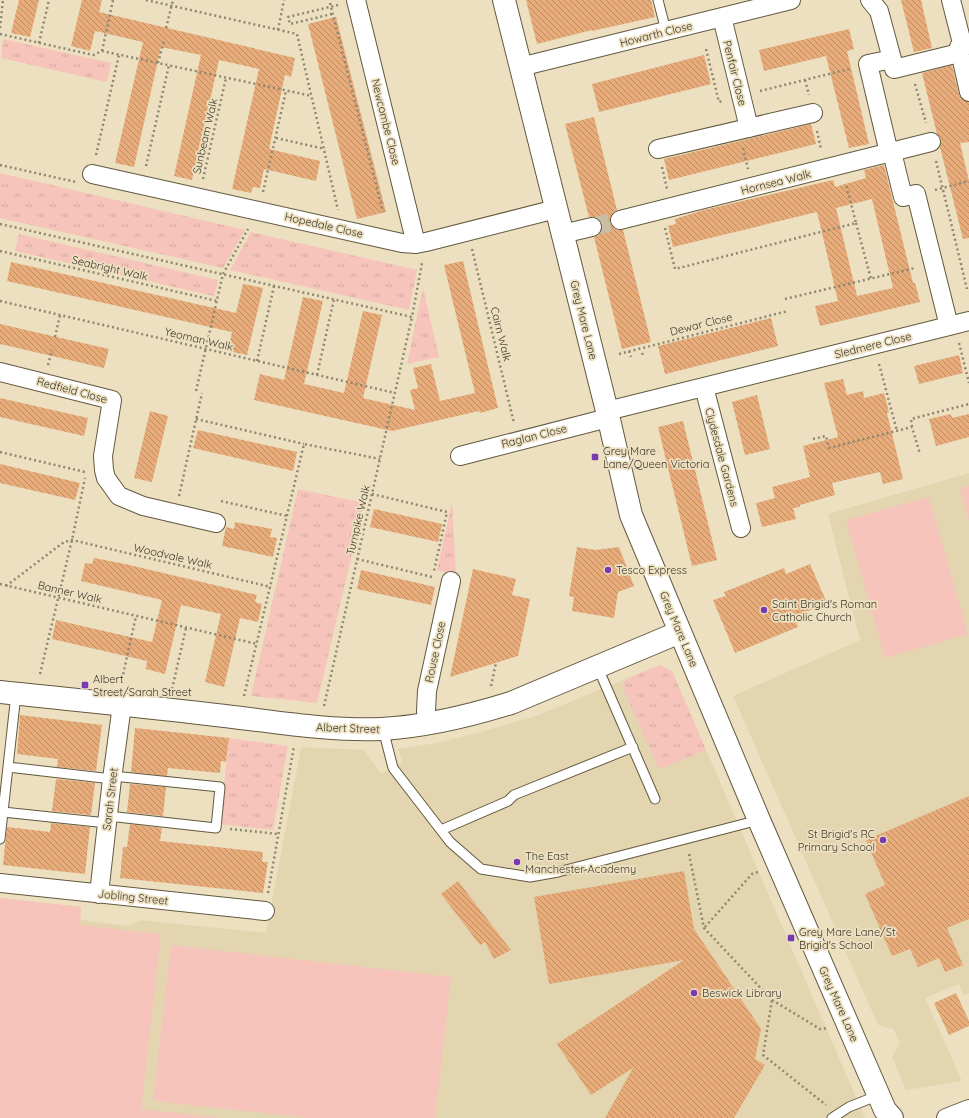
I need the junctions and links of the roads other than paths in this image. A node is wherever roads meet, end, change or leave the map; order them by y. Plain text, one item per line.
1 (356, 0) edge
2 (504, 0) edge
3 (658, 0) edge
4 (791, 0) edge
5 (870, 0) edge
6 (951, 0) edge
7 (722, 17) junction
8 (666, 31) junction
9 (964, 48) edge
10 (892, 59) junction
11 (520, 67) junction
12 (969, 92) edge
13 (813, 113) dead end
14 (744, 129) junction
15 (931, 142) road end
16 (658, 150) road end
17 (891, 152) junction
18 (92, 174) road end
19 (556, 209) junction
20 (620, 220) tunnel mouth
21 (592, 227) tunnel mouth
22 (562, 234) junction
23 (421, 243) junction
24 (958, 324) edge
25 (0, 372) edge
26 (704, 387) junction
27 (607, 414) junction
28 (460, 456) dead end
29 (216, 523) dead end
30 (741, 528) dead end
31 (451, 581) road end
32 (680, 632) junction
33 (598, 668) junction
34 (17, 694) edge
35 (119, 704) junction
36 (428, 724) junction
37 (383, 729) junction
38 (632, 747) junction
39 (8, 767) junction
40 (112, 777) junction
41 (655, 799) dead end
42 (3, 812) junction
43 (108, 820) junction
44 (759, 820) junction
45 (441, 830) junction
46 (0, 839) edge
47 (0, 883) edge
48 (99, 894) junction
49 (265, 911) road end
50 (879, 1095) junction
51 (969, 1109) edge
52 (835, 1116) edge
53 (892, 1118) edge
54 (946, 1118) edge

1 - 23 street, Newcombe Close
2 - 11 street, Grey Mare Lane
3 - 8 lane
4 - 7 street, Howarth Close
5 - 10 street
6 - 9 street
7 - 8 street, Howarth Close
7 - 14 street, Penfair Close
8 - 11 street, Howarth Close
9 - 10 street
9 - 12 street
10 - 17 street
11 - 19 street, Grey Mare Lane
13 - 14 street
14 - 16 street
15 - 17 street, Hornsea Walk
17 - 20 street, Hornsea Walk
17 - 24 street
18 - 23 street, Hopedale Close
19 - 22 street, Grey Mare Lane
19 - 23 street, Hopedale Close
21 - 22 street
22 - 27 street, Grey Mare Lane
24 - 26 street, Sledmere Close
25 - 29 street, Redfield Close
26 - 27 street, Sledmere Close
26 - 30 street, Clydesdale Gardens
27 - 28 street, Raglan Close
27 - 32 street, Grey Mare Lane
31 - 36 street, Rouse Close
32 - 33 street, Albert Street
32 - 44 street, Grey Mare Lane
33 - 36 street, Albert Street
33 - 38 lane
34 - 35 street, Albert Street
34 - 39 lane
35 - 37 street, Albert Street
35 - 40 street, Sarah Street
36 - 37 street, Albert Street
37 - 45 lane
38 - 41 lane
38 - 45 lane
39 - 40 lane
39 - 42 lane
40 - 43 street, Sarah Street
40 - 43 lane
42 - 43 lane
42 - 46 lane
43 - 48 street, Sarah Street
44 - 45 lane
44 - 50 street, Grey Mare Lane
47 - 48 street, Jobling Street
48 - 49 street, Jobling Street
50 - 52 lane
50 - 53 street, Grey Mare Lane
51 - 54 street

